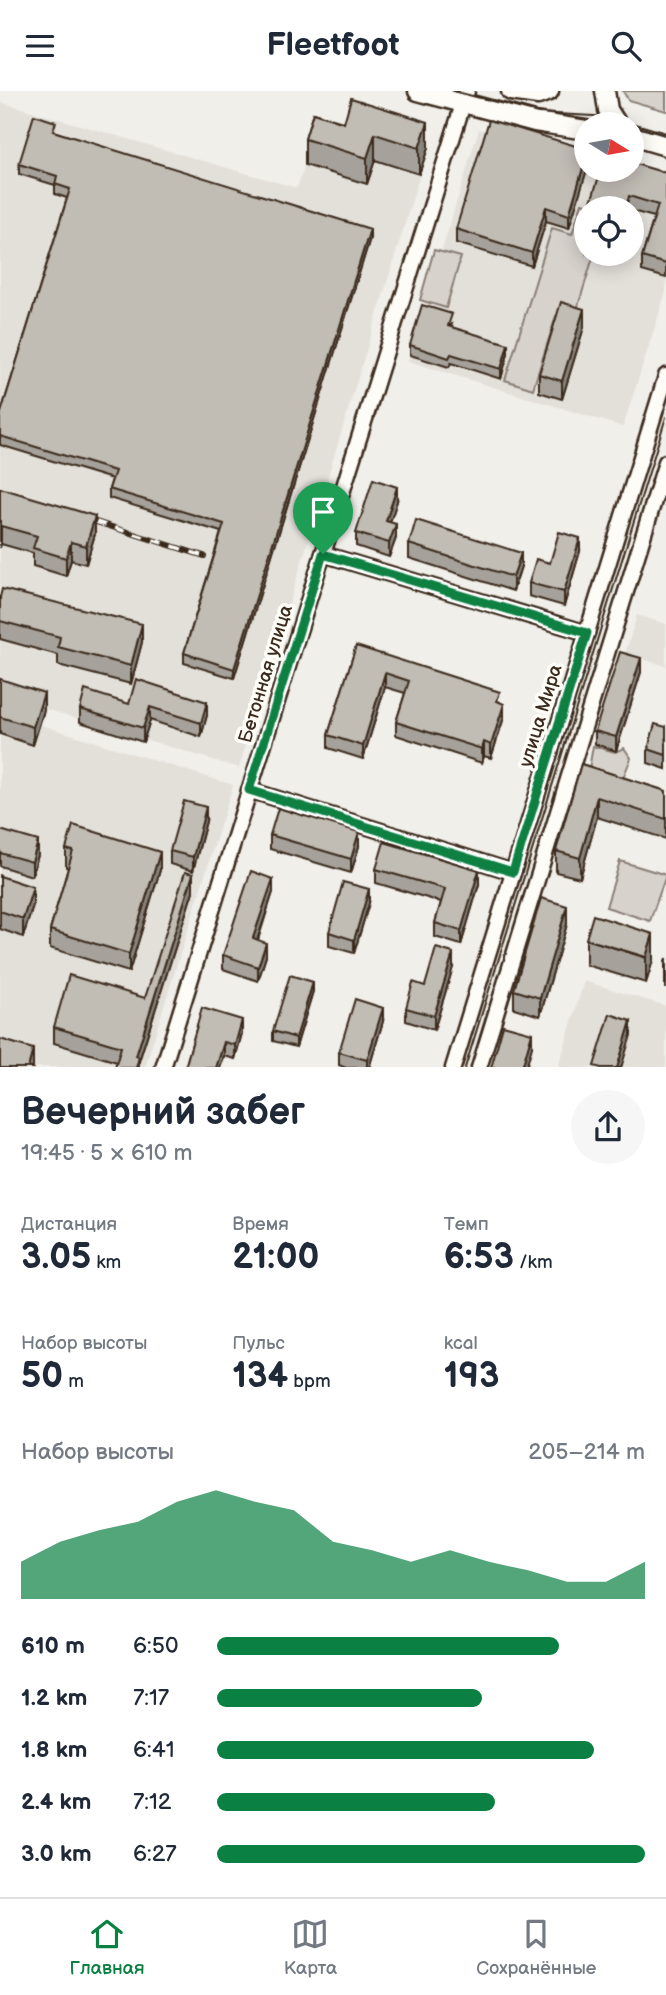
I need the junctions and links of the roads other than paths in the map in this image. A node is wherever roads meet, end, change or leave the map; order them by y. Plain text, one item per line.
1 (418, 91) edge
2 (511, 91) edge
3 (549, 91) edge
4 (605, 91) edge
5 (465, 98) edge
6 (609, 112) edge
7 (574, 128) edge
8 (644, 140) edge
9 (665, 146) edge
10 (666, 376) edge
11 (666, 462) edge
12 (323, 554) junction
13 (587, 633) junction
14 (249, 790) junction
15 (513, 872) junction
16 (163, 1067) edge
17 (453, 1067) edge
18 (480, 1067) edge

1 - 5 main road
2 - 3 main road
4 - 6 main road
5 - 7 main road
5 - 12 street, Бетонная улица
8 - 9 main road
10 - 13 street, улица Мира
11 - 18 street
12 - 13 street
12 - 14 street, Бетонная улица
13 - 15 street, улица Мира
14 - 15 street
14 - 16 street, Бетонная улица
15 - 17 street, улица Мира

